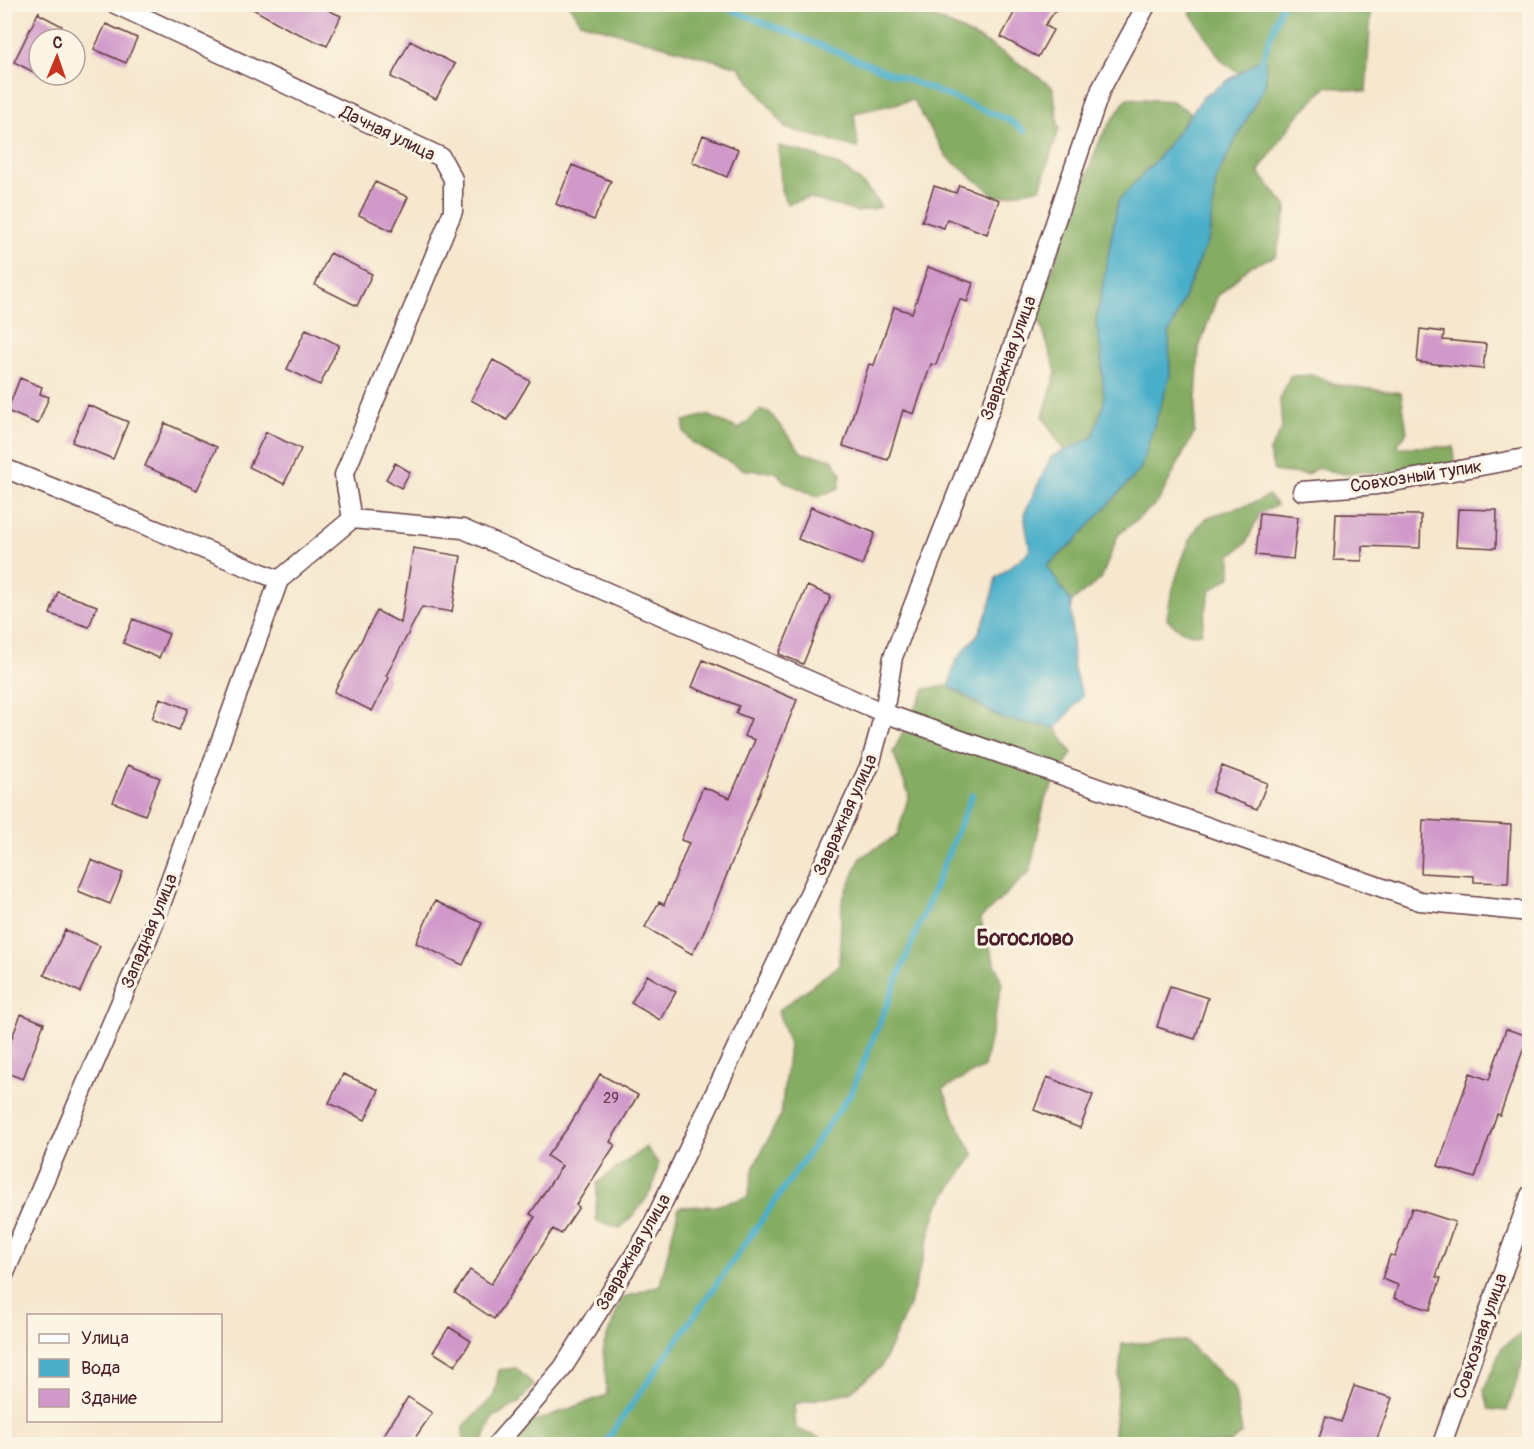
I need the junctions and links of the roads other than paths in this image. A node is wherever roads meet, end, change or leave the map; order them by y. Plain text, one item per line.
1 (115, 4) edge
2 (1147, 4) edge
3 (1530, 457) edge
4 (4, 468) edge
5 (1302, 491) dead end
6 (352, 519) junction
7 (279, 580) junction
8 (884, 713) junction
9 (1530, 912) edge
10 (1530, 1195) edge
11 (4, 1275) edge
12 (497, 1444) edge
13 (1443, 1444) edge

1 - 6 street, Дачная улица
2 - 8 street, Завражная улица
3 - 5 street, Совхозный тупик
4 - 7 street
6 - 7 street
6 - 8 street
7 - 11 street, Западная улица
8 - 9 street
8 - 12 street, Завражная улица
10 - 13 street, Совхозная улица

